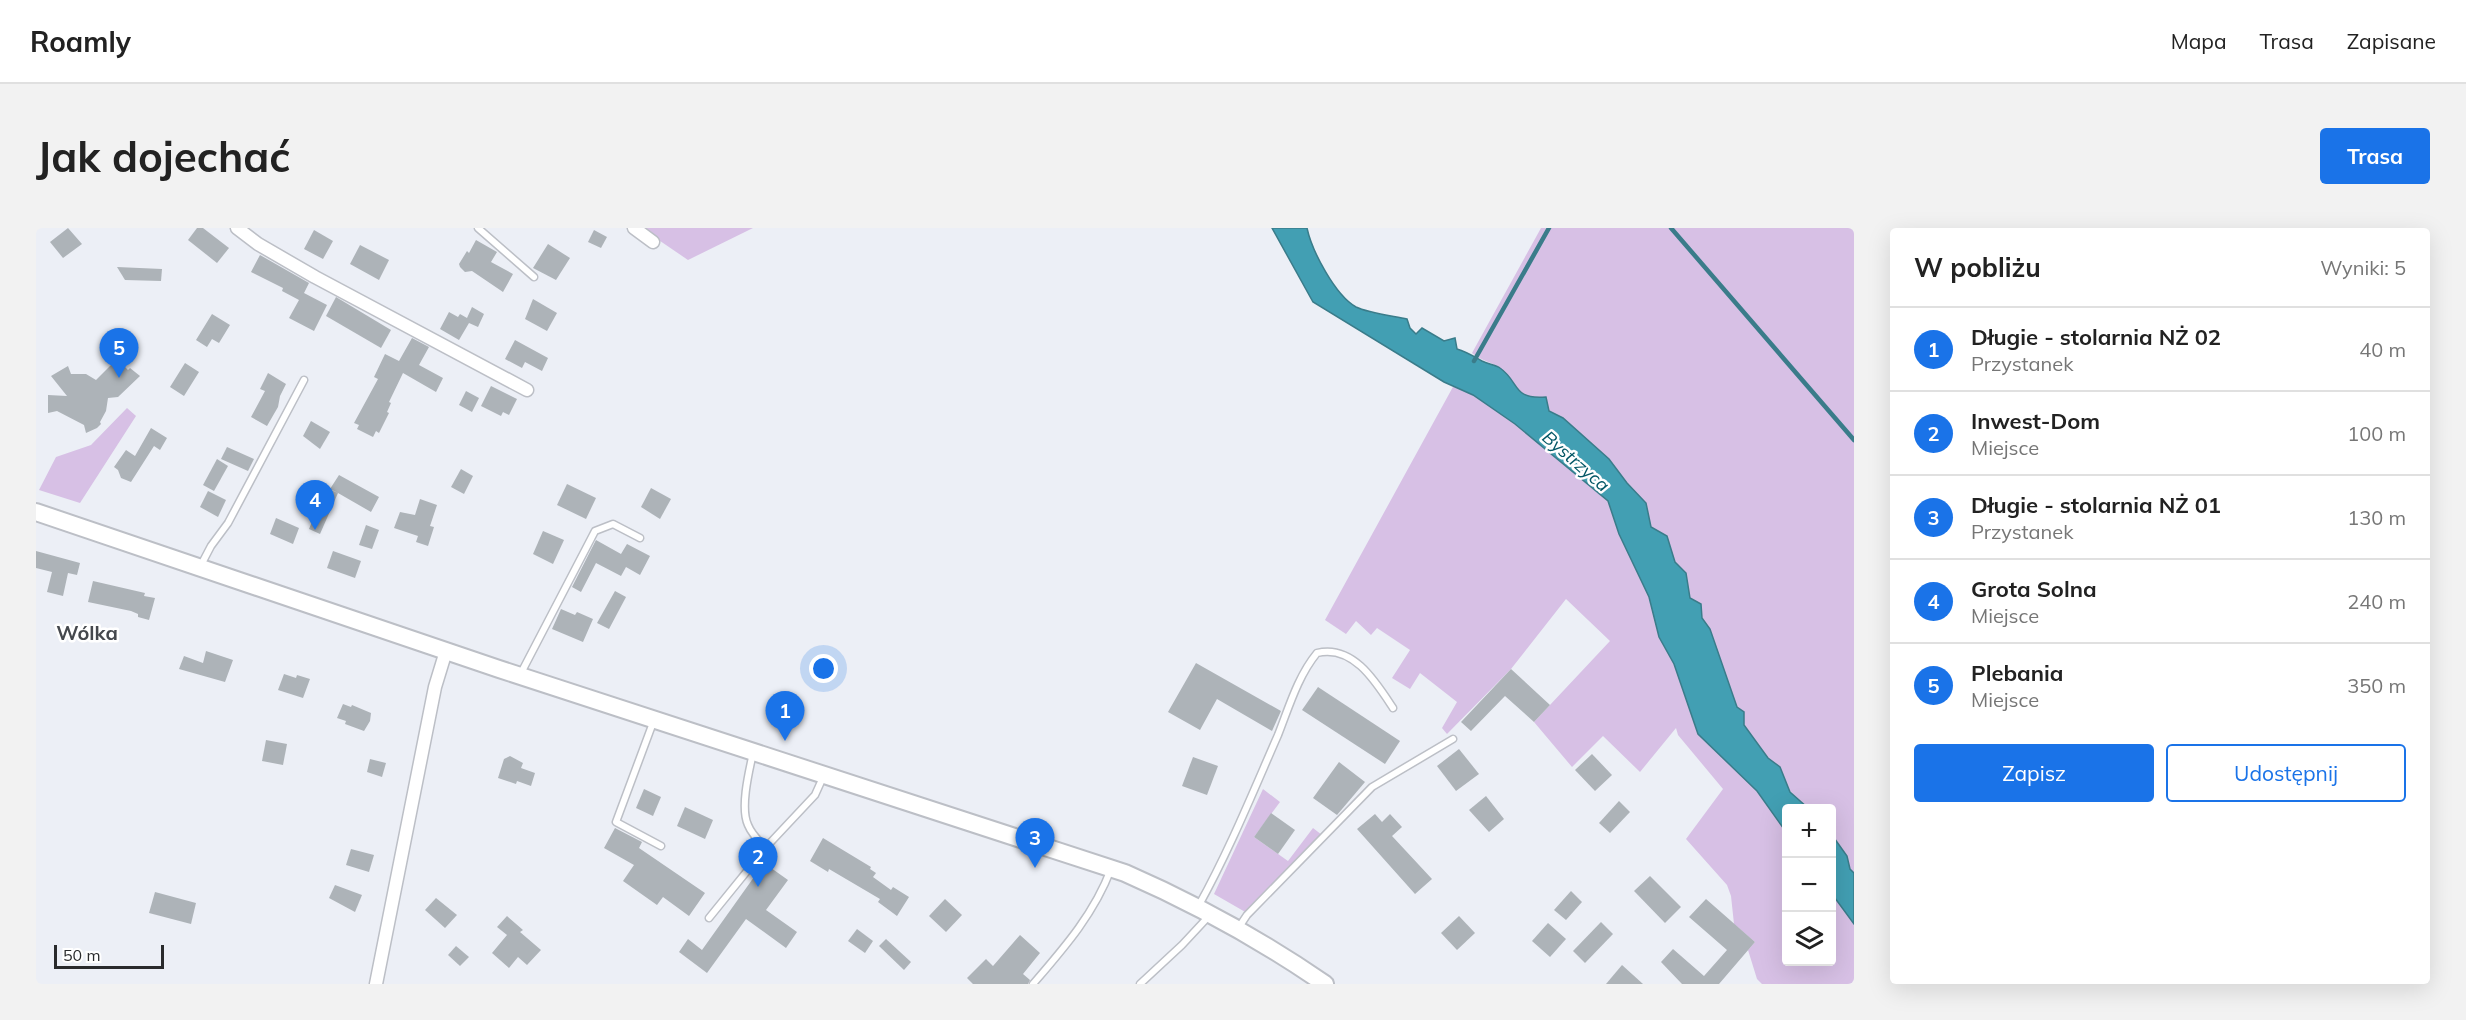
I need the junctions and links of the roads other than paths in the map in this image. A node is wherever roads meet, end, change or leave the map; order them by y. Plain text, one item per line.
1 (237, 228) edge
2 (478, 228) edge
3 (634, 228) edge
4 (653, 242) dead end
5 (534, 277) dead end
6 (304, 380) dead end
7 (527, 390) dead end
8 (36, 512) edge
9 (640, 538) dead end
10 (200, 567) junction
11 (446, 651) junction
12 (519, 676) junction
13 (1393, 708) dead end
14 (654, 720) junction
15 (1453, 739) dead end
16 (753, 752) junction
17 (825, 775) junction
18 (661, 846) dead end
19 (766, 848) junction
20 (1111, 869) junction
21 (1204, 910) junction
22 (709, 918) dead end
23 (1239, 928) junction
24 (376, 984) edge
25 (1033, 984) edge
26 (1140, 984) edge
27 (1325, 984) edge

1 - 7 street
2 - 5 lane
3 - 4 street
6 - 10 lane
8 - 10 main road
9 - 12 lane
10 - 11 main road
11 - 12 main road
11 - 24 street
12 - 14 main road
13 - 21 lane
14 - 16 main road
14 - 18 lane
15 - 23 lane
16 - 17 main road
16 - 19 lane
17 - 19 lane
17 - 20 main road
19 - 22 lane
20 - 21 main road
20 - 25 lane
21 - 23 main road
21 - 26 lane
23 - 27 main road

